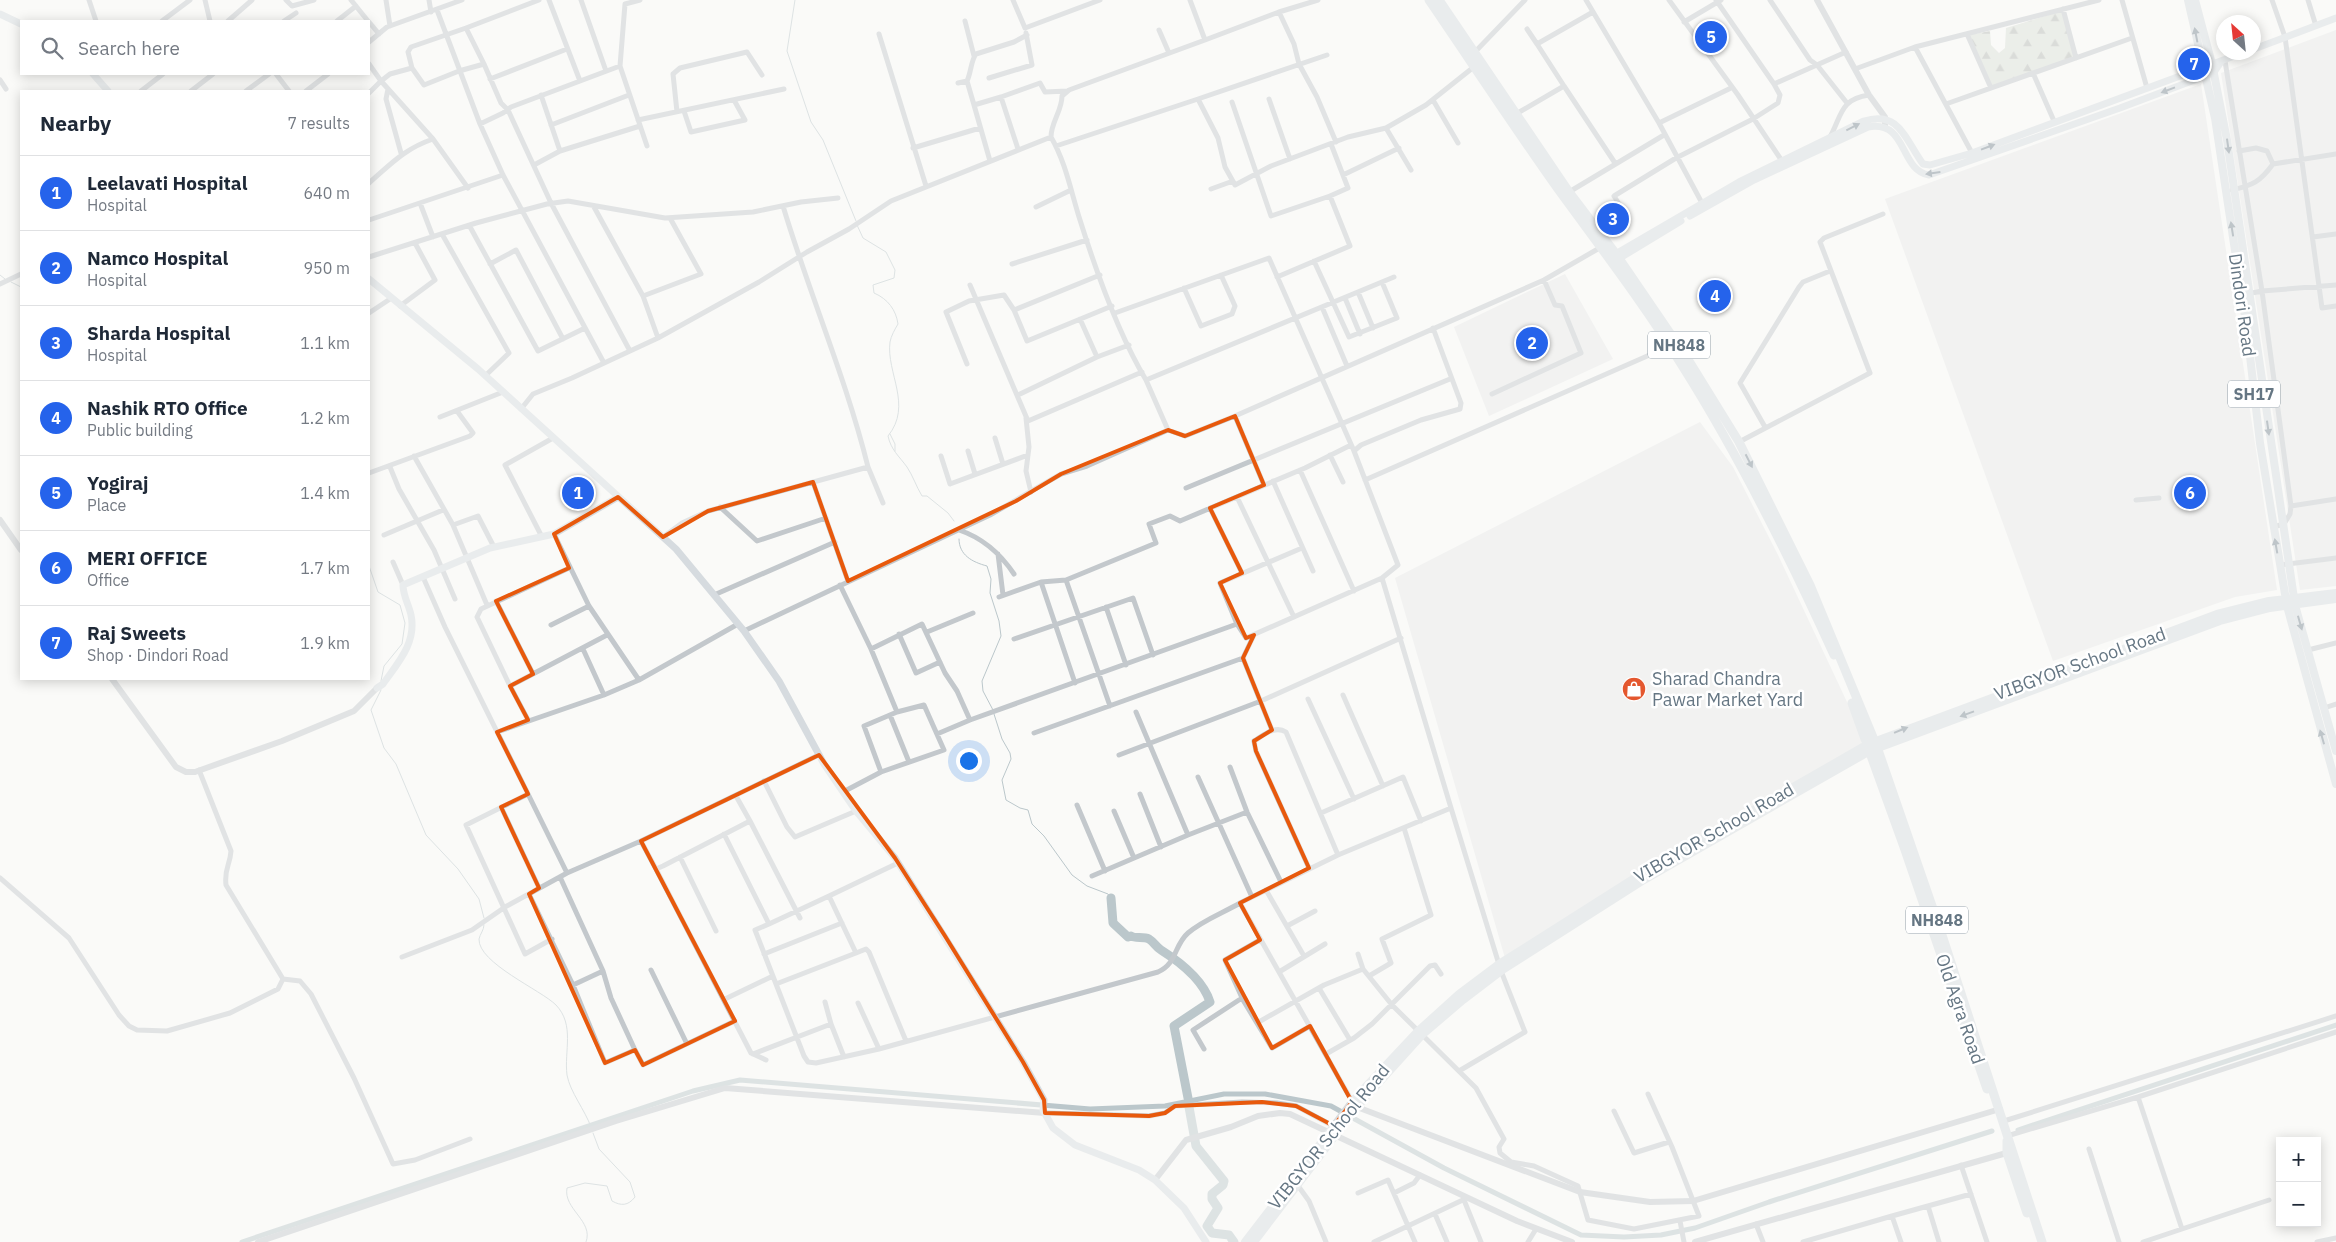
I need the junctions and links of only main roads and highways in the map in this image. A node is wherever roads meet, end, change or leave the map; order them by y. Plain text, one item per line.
1 (1429, 0) edge
2 (1439, 0) edge
3 (2188, 0) edge
4 (2196, 0) edge
5 (2, 17) edge
6 (2336, 18) edge
7 (20, 24) edge
8 (1452, 27) junction
9 (2261, 46) edge
10 (2223, 61) joint
11 (1478, 64) junction
12 (2212, 64) junction
13 (2203, 67) junction
14 (2214, 72) junction
15 (94, 75) edge
16 (2205, 76) junction
17 (107, 90) edge
18 (2230, 191) junction
19 (1582, 214) junction
20 (1615, 258) junction
21 (370, 280) edge
22 (2246, 294) junction
23 (618, 497) junction
24 (2336, 592) edge
25 (2336, 599) edge
26 (2290, 602) junction
27 (380, 686) road end
28 (1872, 746) junction
29 (2336, 751) edge
30 (2336, 784) edge
31 (2010, 1152) junction
32 (1296, 1182) junction
33 (1206, 1242) edge
34 (1246, 1242) edge
35 (1254, 1242) edge
36 (2036, 1242) edge
37 (2042, 1242) edge

1 - 8 highway, NH848
2 - 8 highway, NH848
13 -> 3 main road, Dindori Road / SH17
4 - 12 main road
5 - 7 main road
6 - 9 main road
8 - 11 highway, NH848
10 - 12 main road
10 - 14 main road
11 - 19 highway, NH848
11 - 19 highway, NH848
12 - 13 main road
12 - 14 main road
13 - 16 main road, Dindori Road / SH17
20 -> 13 main road
14 - 16 main road
14 -> 18 main road
15 - 17 main road
16 - 18 main road, Dindori Road / SH17
16 -> 20 main road
18 - 22 main road, Dindori Road / SH17
19 - 20 highway, NH848
20 - 28 highway, NH848
20 -> 28 highway, NH848
21 - 23 main road
22 -> 26 main road
26 -> 22 main road, Dindori Road / SH17
23 - 27 main road
23 - 33 main road
24 - 26 main road
25 - 26 main road
26 - 28 main road, VIBGYOR School Road
26 -> 29 main road
30 -> 26 main road, Dindori Road / SH17
28 - 31 highway, NH848
28 - 32 main road, VIBGYOR School Road
31 - 36 highway, NH848
31 - 37 highway, NH848
32 - 34 main road, VIBGYOR School Road
32 - 35 main road, VIBGYOR School Road

